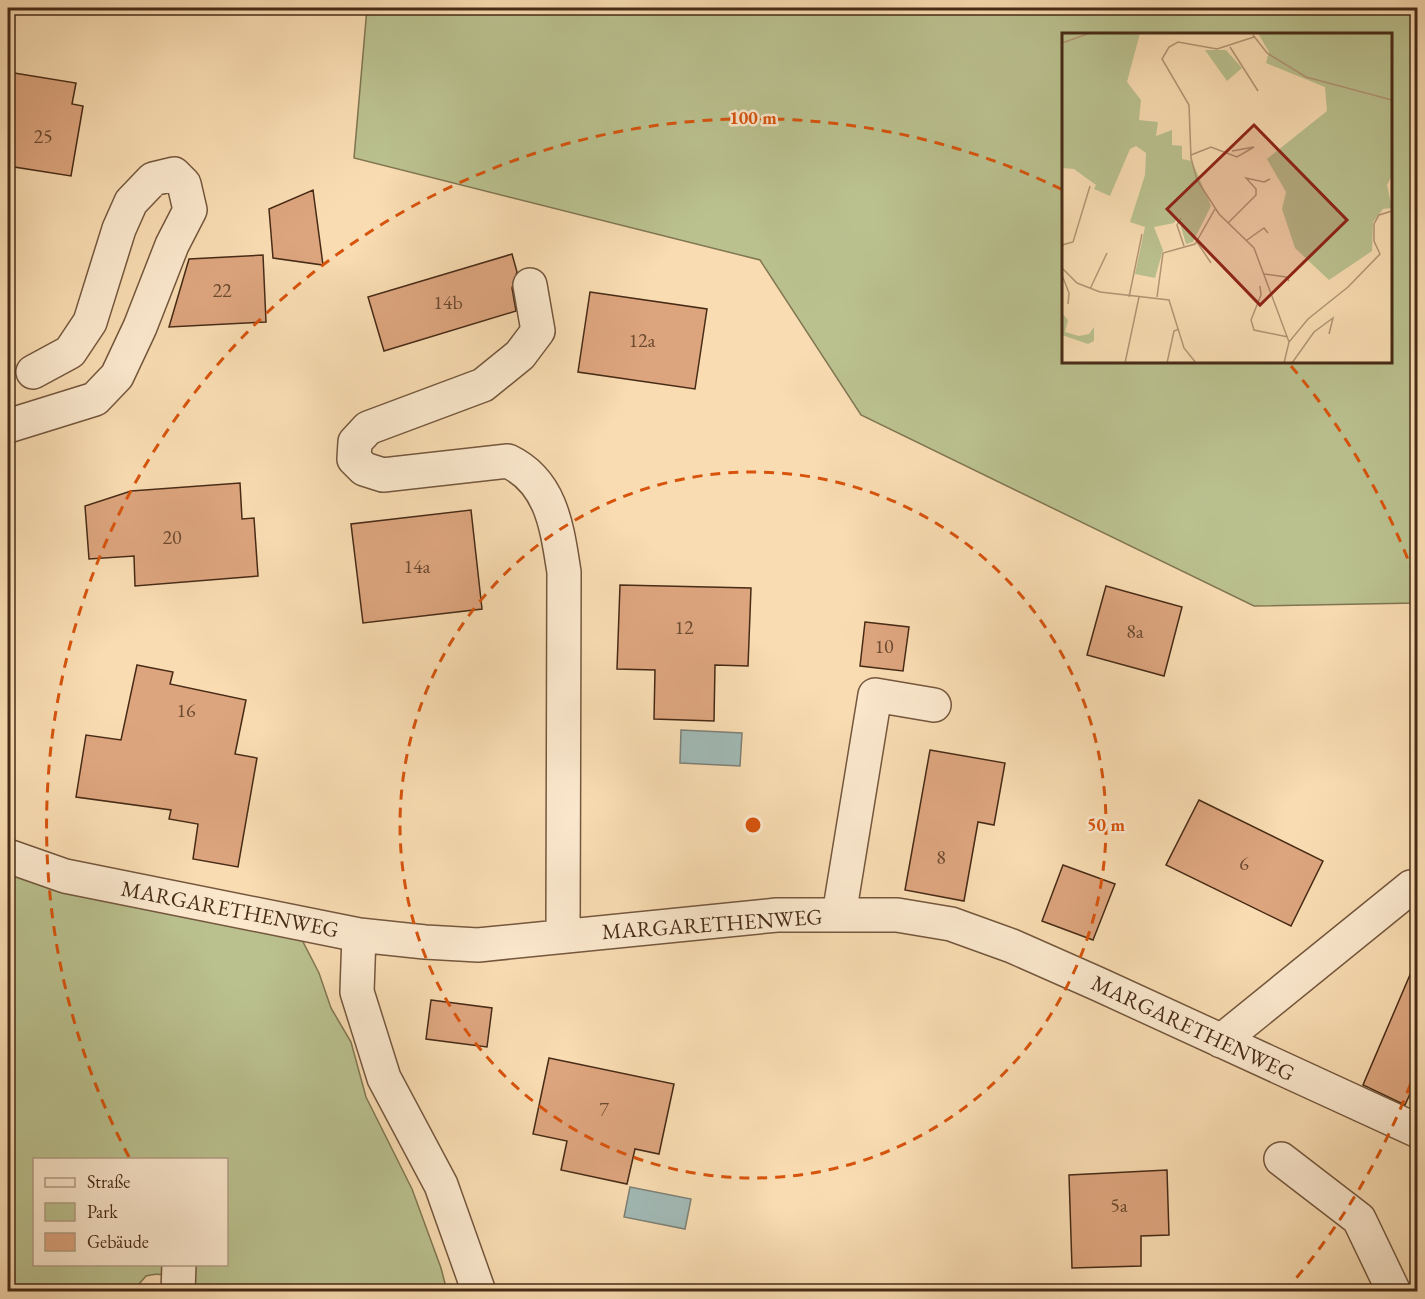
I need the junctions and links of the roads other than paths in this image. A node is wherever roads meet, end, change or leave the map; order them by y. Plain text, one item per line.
1 (530, 285) dead end
2 (33, 372) dead end
3 (8, 426) edge
4 (934, 705) dead end
5 (8, 856) edge
6 (1418, 889) edge
7 (839, 915) junction
8 (360, 935) junction
9 (563, 936) junction
10 (1221, 1041) junction
11 (1418, 1131) edge
12 (1281, 1159) dead end
13 (179, 1266) edge
14 (178, 1292) edge
15 (479, 1292) edge
16 (1394, 1292) edge

1 - 9 street
2 - 3 street
4 - 7 street
5 - 8 street, MARGARETHENWEG
6 - 10 street
7 - 9 street, MARGARETHENWEG
7 - 10 street, MARGARETHENWEG
8 - 9 street, MARGARETHENWEG
8 - 15 street
10 - 11 street, MARGARETHENWEG
12 - 16 street
13 - 14 street

